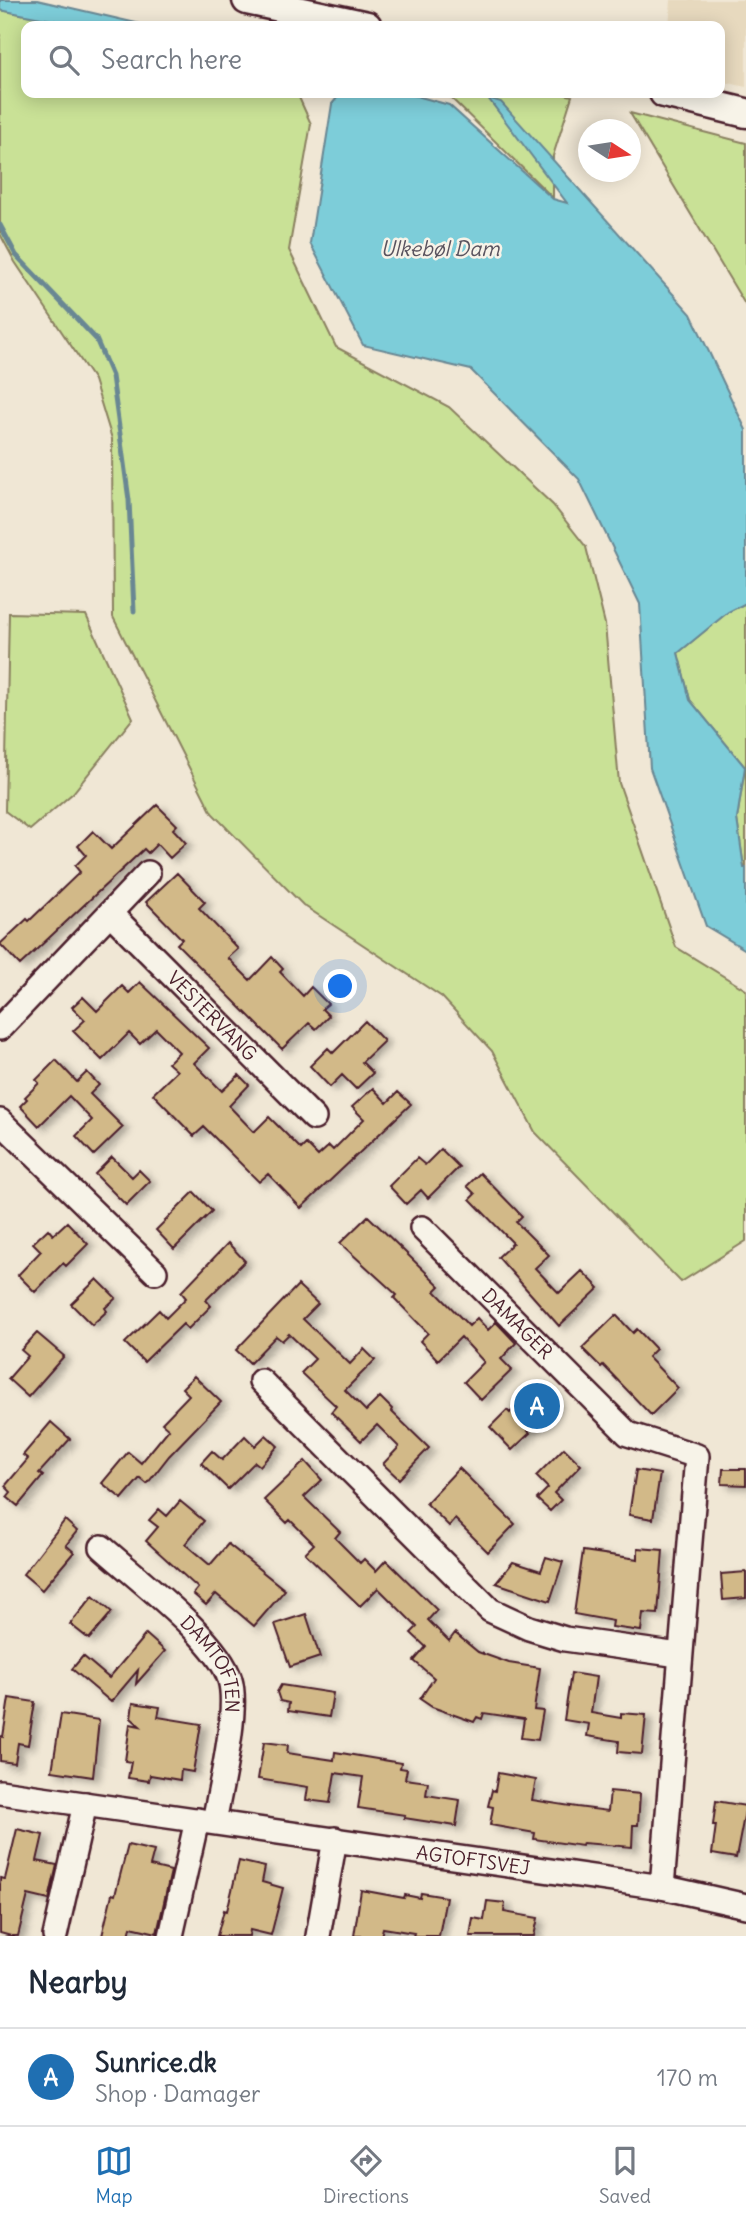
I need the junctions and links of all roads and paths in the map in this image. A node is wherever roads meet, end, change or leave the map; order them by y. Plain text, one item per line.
1 (247, 0) edge
2 (344, 21) edge
3 (684, 98) edge
4 (746, 113) edge
5 (148, 873) dead end
6 (110, 913) junction
7 (0, 1028) edge
8 (314, 1118) dead end
9 (0, 1121) edge
10 (422, 1228) dead end
11 (155, 1272) dead end
12 (261, 1381) dead end
13 (102, 1547) dead end
14 (679, 1655) junction
15 (0, 1792) edge
16 (85, 1804) junction
17 (206, 1821) junction
18 (335, 1839) junction
19 (663, 1887) junction
20 (746, 1906) edge
21 (55, 1936) edge
22 (171, 1936) edge
23 (318, 1936) edge

1 - 2 street
3 - 4 street
5 - 6 street
6 - 7 street
6 - 8 street, VESTERVANG
9 - 11 street
10 - 14 street, DAMAGER
12 - 14 street
13 - 17 street, DAMTOFTEN
14 - 19 street, DAMAGER
15 - 16 street, AGTOFTSVEJ
16 - 17 street, AGTOFTSVEJ
16 - 21 street
17 - 18 street, AGTOFTSVEJ
17 - 22 street
18 - 19 street, AGTOFTSVEJ
18 - 23 street
19 - 20 street, AGTOFTSVEJ

